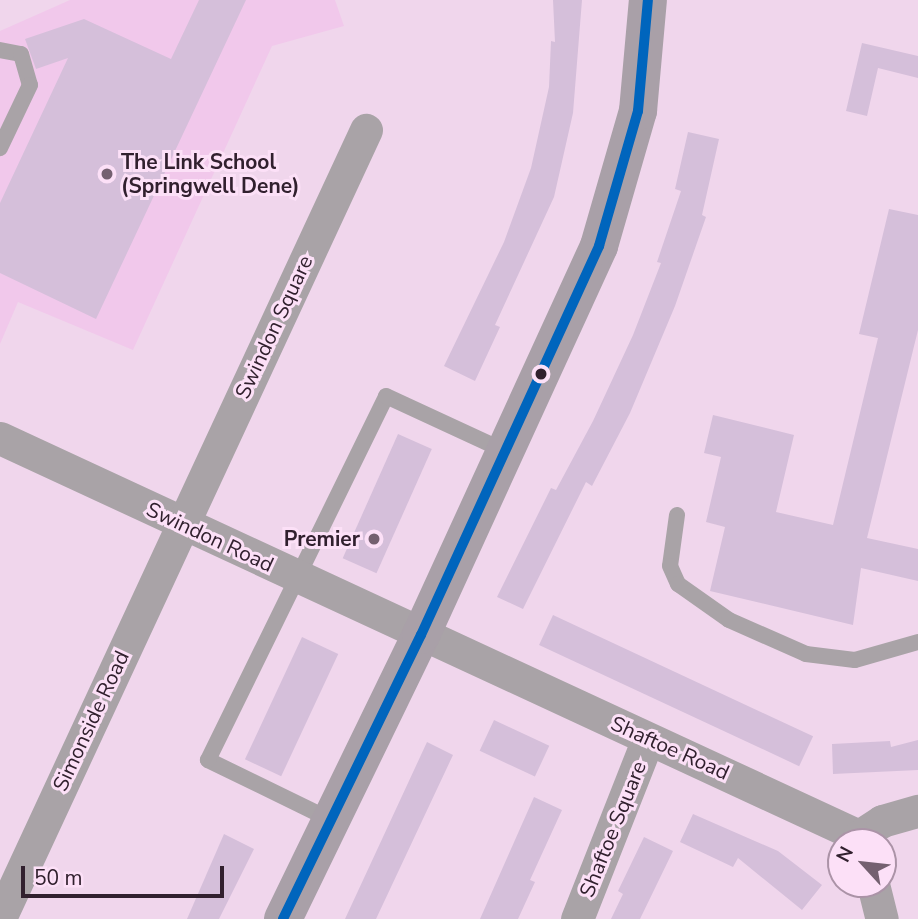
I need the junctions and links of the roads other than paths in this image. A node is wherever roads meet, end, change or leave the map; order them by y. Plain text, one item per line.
1 (648, 0) edge
2 (0, 50) edge
3 (366, 130) dead end
4 (0, 148) edge
5 (0, 438) edge
6 (505, 451) junction
7 (677, 515) dead end
8 (182, 525) junction
9 (296, 577) junction
10 (421, 635) junction
11 (918, 642) edge
12 (648, 739) junction
13 (918, 811) edge
14 (331, 820) junction
15 (837, 828) edge
16 (873, 828) edge
17 (877, 898) edge
18 (0, 918) edge
19 (283, 919) edge
20 (577, 919) edge
21 (883, 919) edge

1 - 6 street
2 - 4 lane
3 - 8 street, Swindon Square
5 - 8 street, Swindon Road
6 - 9 lane
6 - 10 street
7 - 11 lane
8 - 9 street, Swindon Road
8 - 18 street, Simonside Road
9 - 10 street, Swindon Road
9 - 14 lane
10 - 12 street, Shaftoe Road
10 - 14 street
12 - 15 street, Shaftoe Road
12 - 20 street, Shaftoe Square
13 - 16 street, Shaftoe Road
14 - 19 street
17 - 21 street

